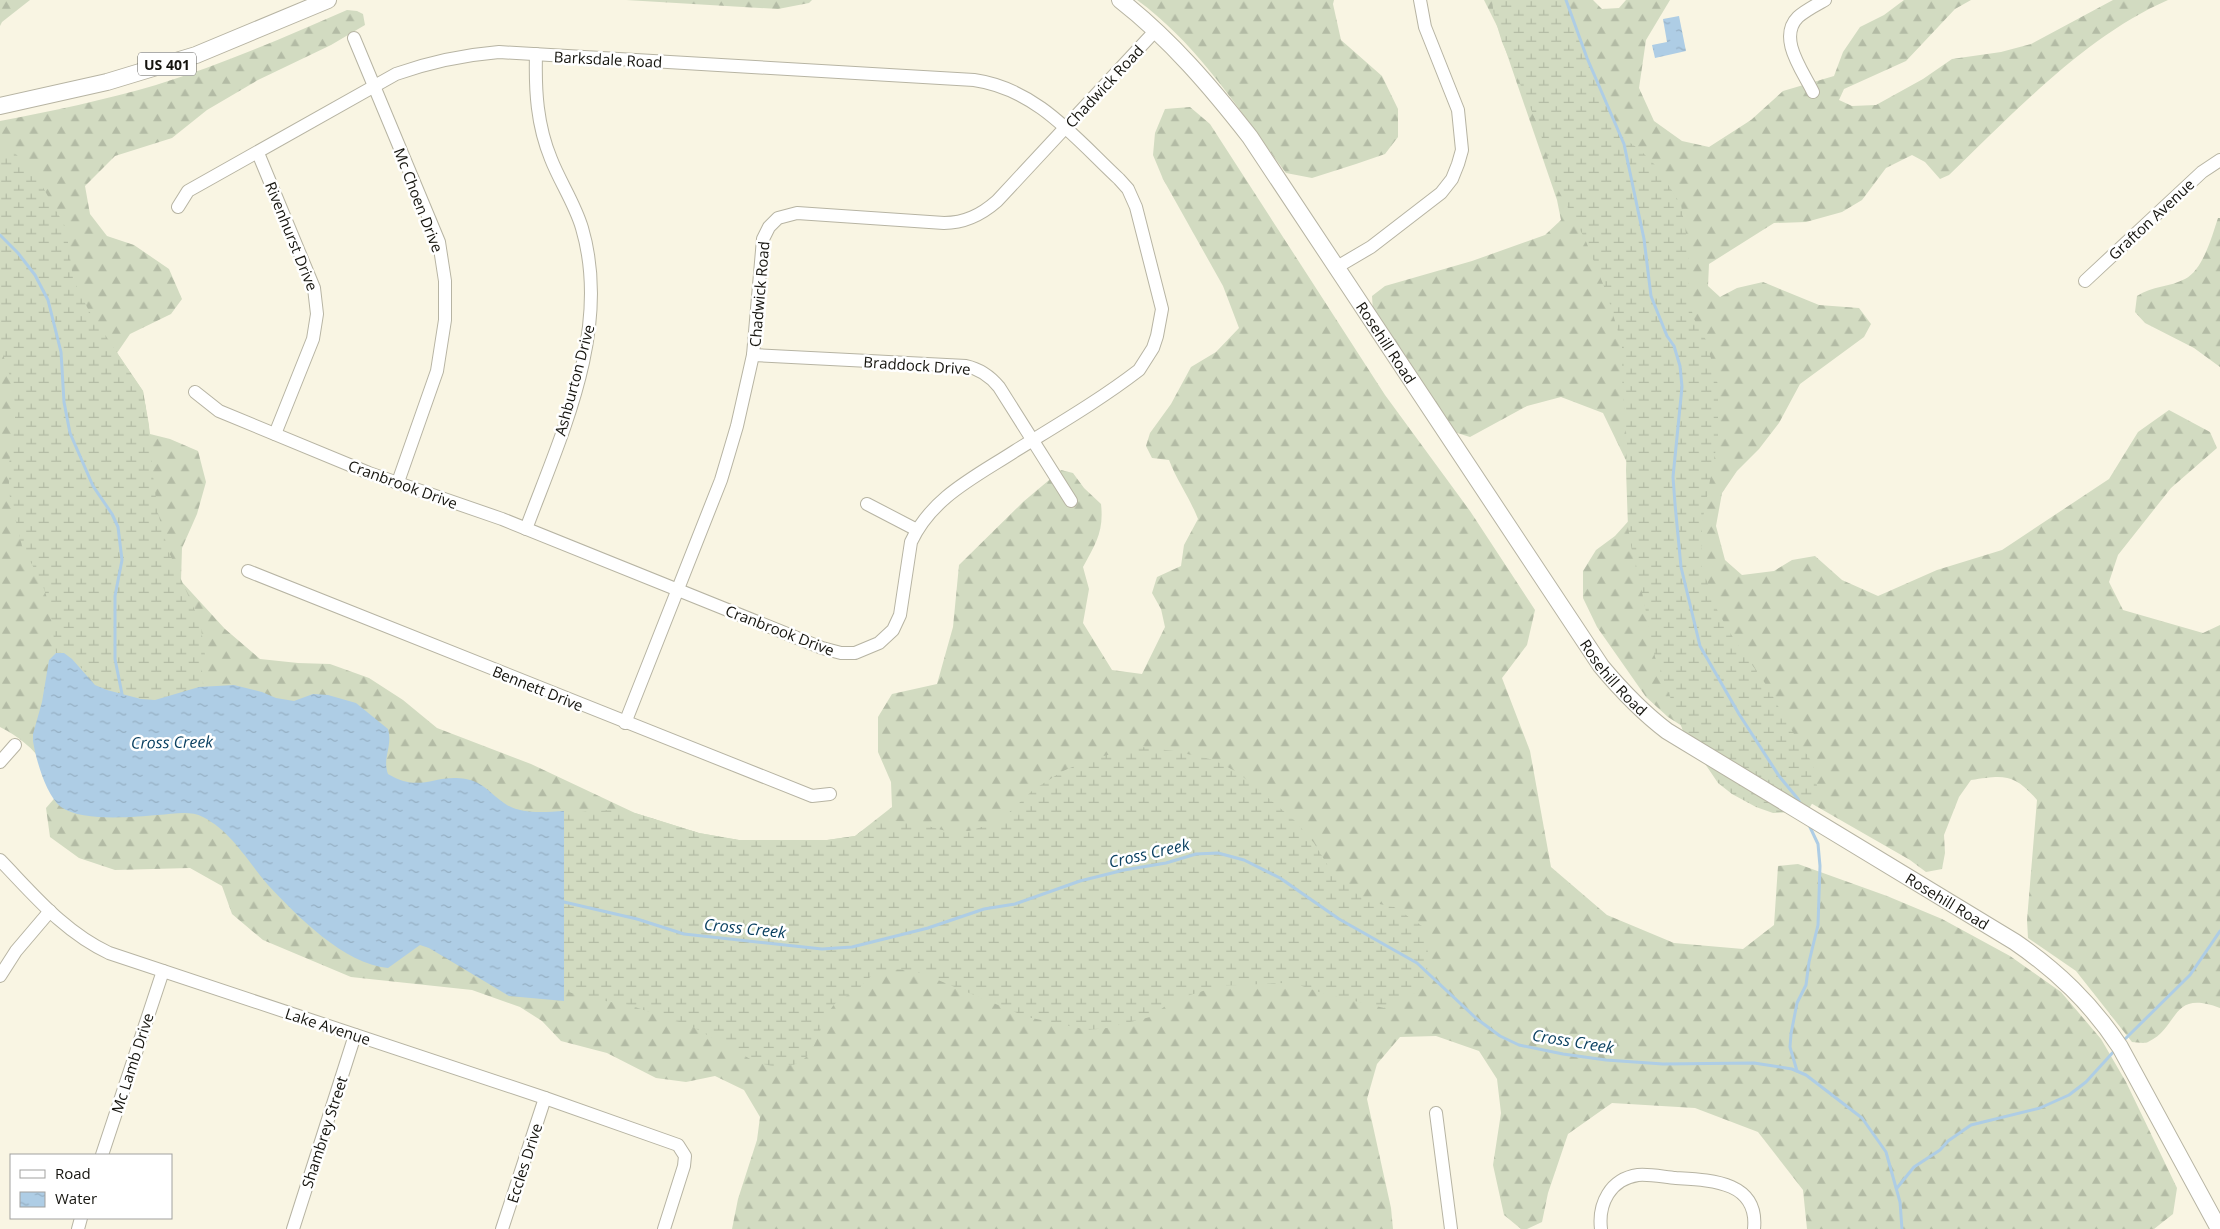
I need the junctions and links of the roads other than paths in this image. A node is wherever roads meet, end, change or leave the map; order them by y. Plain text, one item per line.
1 (328, 0) edge
2 (1120, 0) edge
3 (1420, 0) edge
4 (1825, 0) edge
5 (1156, 30) junction
6 (354, 38) dead end
7 (536, 54) junction
8 (373, 86) junction
9 (1813, 92) dead end
10 (0, 106) edge
11 (1065, 128) junction
12 (258, 153) junction
13 (2220, 160) edge
14 (178, 207) dead end
15 (1337, 267) junction
16 (2085, 281) dead end
17 (753, 355) junction
18 (195, 392) dead end
19 (275, 434) junction
20 (1033, 440) junction
21 (398, 482) junction
22 (1071, 501) dead end
23 (867, 504) dead end
24 (526, 529) junction
25 (916, 530) junction
26 (248, 571) dead end
27 (678, 590) junction
28 (625, 723) junction
29 (15, 746) dead end
30 (0, 762) edge
31 (830, 794) dead end
32 (0, 860) edge
33 (50, 911) junction
34 (163, 971) junction
35 (0, 976) edge
36 (355, 1035) junction
37 (545, 1098) junction
38 (1436, 1112) dead end
39 (102, 1154) edge
40 (293, 1229) edge
41 (502, 1229) edge
42 (664, 1229) edge
43 (1451, 1229) edge
44 (1600, 1229) edge
45 (1754, 1229) edge
46 (2220, 1229) edge

1 - 10 main road, US 401
2 - 5 main road, Rosehill Road
3 - 15 street
4 - 9 street
5 - 11 street, Chadwick Road
5 - 15 main road, Rosehill Road
6 - 8 street, Mc Choen Drive
7 - 8 street, Barksdale Road
7 - 11 street, Barksdale Road
7 - 24 street, Ashburton Drive
8 - 12 street, Barksdale Road
8 - 21 street, Mc Choen Drive
11 - 17 street, Chadwick Road
11 - 20 street, Cranbrook Drive
12 - 14 street, Barksdale Road
12 - 19 street, Rivenhurst Drive
13 - 16 street, Grafton Avenue
15 - 46 main road, Rosehill Road
17 - 20 street, Braddock Drive
17 - 27 street, Chadwick Road
18 - 19 street, Cranbrook Drive
19 - 21 street, Cranbrook Drive
20 - 22 street, Braddock Drive
20 - 25 street, Cranbrook Drive
21 - 24 street, Cranbrook Drive
23 - 25 street
24 - 27 street, Cranbrook Drive
25 - 27 street, Cranbrook Drive
26 - 28 street, Bennett Drive
27 - 28 street, Chadwick Road
28 - 31 street, Bennett Drive
29 - 30 street
32 - 33 street, Lake Avenue
33 - 34 street, Lake Avenue
33 - 35 street
34 - 36 street, Lake Avenue
34 - 39 street, Mc Lamb Drive
36 - 37 street, Lake Avenue
36 - 40 street, Shambrey Street
37 - 41 street, Eccles Drive
37 - 42 street, Lake Avenue
38 - 43 street
44 - 45 street

